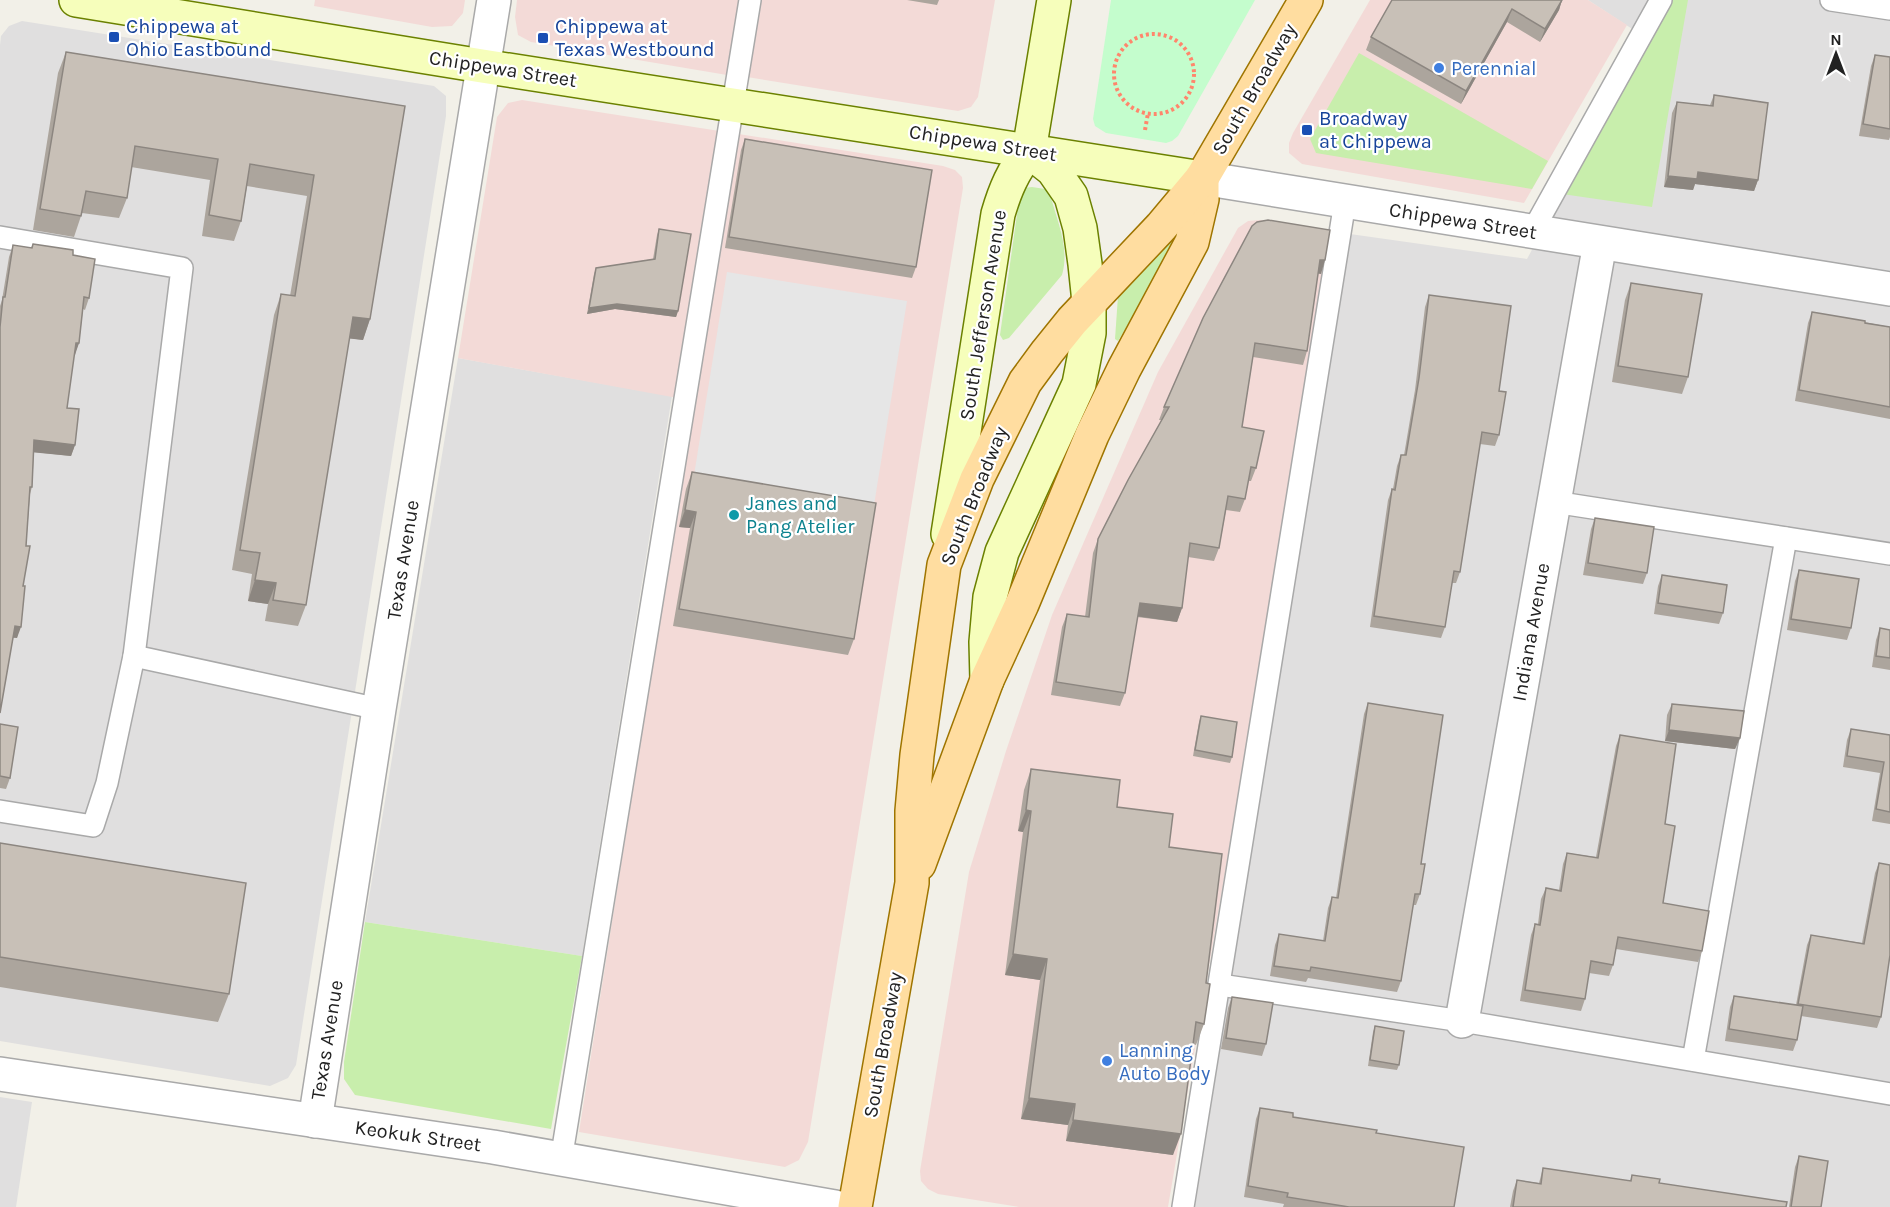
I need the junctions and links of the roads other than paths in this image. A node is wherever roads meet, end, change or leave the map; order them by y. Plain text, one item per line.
1 (76, 0) edge
2 (494, 0) edge
3 (750, 0) edge
4 (1054, 0) edge
5 (1306, 0) edge
6 (1661, 0) edge
7 (1831, 0) edge
8 (1890, 9) edge
9 (482, 66) junction
10 (732, 104) junction
11 (1029, 151) junction
12 (1203, 178) junction
13 (1345, 202) junction
14 (1532, 232) junction
15 (0, 237) edge
16 (1600, 243) junction
17 (1890, 289) edge
18 (1089, 302) junction
19 (1554, 502) junction
20 (1786, 537) junction
21 (1890, 554) edge
22 (944, 565) junction
23 (134, 656) junction
24 (987, 680) junction
25 (379, 708) junction
26 (0, 811) edge
27 (912, 883) junction
28 (1220, 985) junction
29 (1462, 1021) junction
30 (1693, 1060) junction
31 (0, 1074) edge
32 (1890, 1094) edge
33 (315, 1121) junction
34 (561, 1160) junction
35 (835, 1207) edge
36 (855, 1207) edge
37 (1183, 1207) edge

1 - 9 main road, Chippewa Street
2 - 9 street, Texas Avenue
3 - 10 lane
4 - 11 main road, South Jefferson Avenue
5 - 12 main road, South Broadway
6 - 14 lane
7 - 8 lane
9 - 10 main road, Chippewa Street
9 - 25 street, Texas Avenue
10 - 11 main road, Chippewa Street
10 - 34 lane
11 - 12 main road, Chippewa Street
11 - 18 main road
11 - 22 main road, South Jefferson Avenue
12 - 13 street, Chippewa Street
12 - 18 main road, South Broadway
12 - 24 main road, South Broadway
13 - 14 street, Chippewa Street
13 - 28 lane
14 - 16 street, Chippewa Street
15 - 23 lane
16 - 17 street, Chippewa Street
16 - 19 street, Indiana Avenue
18 - 22 main road, South Broadway
18 - 24 main road
19 - 20 lane
19 - 29 street, Indiana Avenue
20 - 21 lane
20 - 30 lane
22 - 27 main road, South Broadway
23 - 25 lane
23 - 26 lane
24 - 27 main road, South Broadway
25 - 33 street, Texas Avenue
27 - 36 main road, South Broadway
28 - 29 lane
28 - 37 lane
29 - 30 lane
30 - 32 lane
31 - 33 street, Keokuk Street
33 - 34 street, Keokuk Street
34 - 35 street, Keokuk Street

